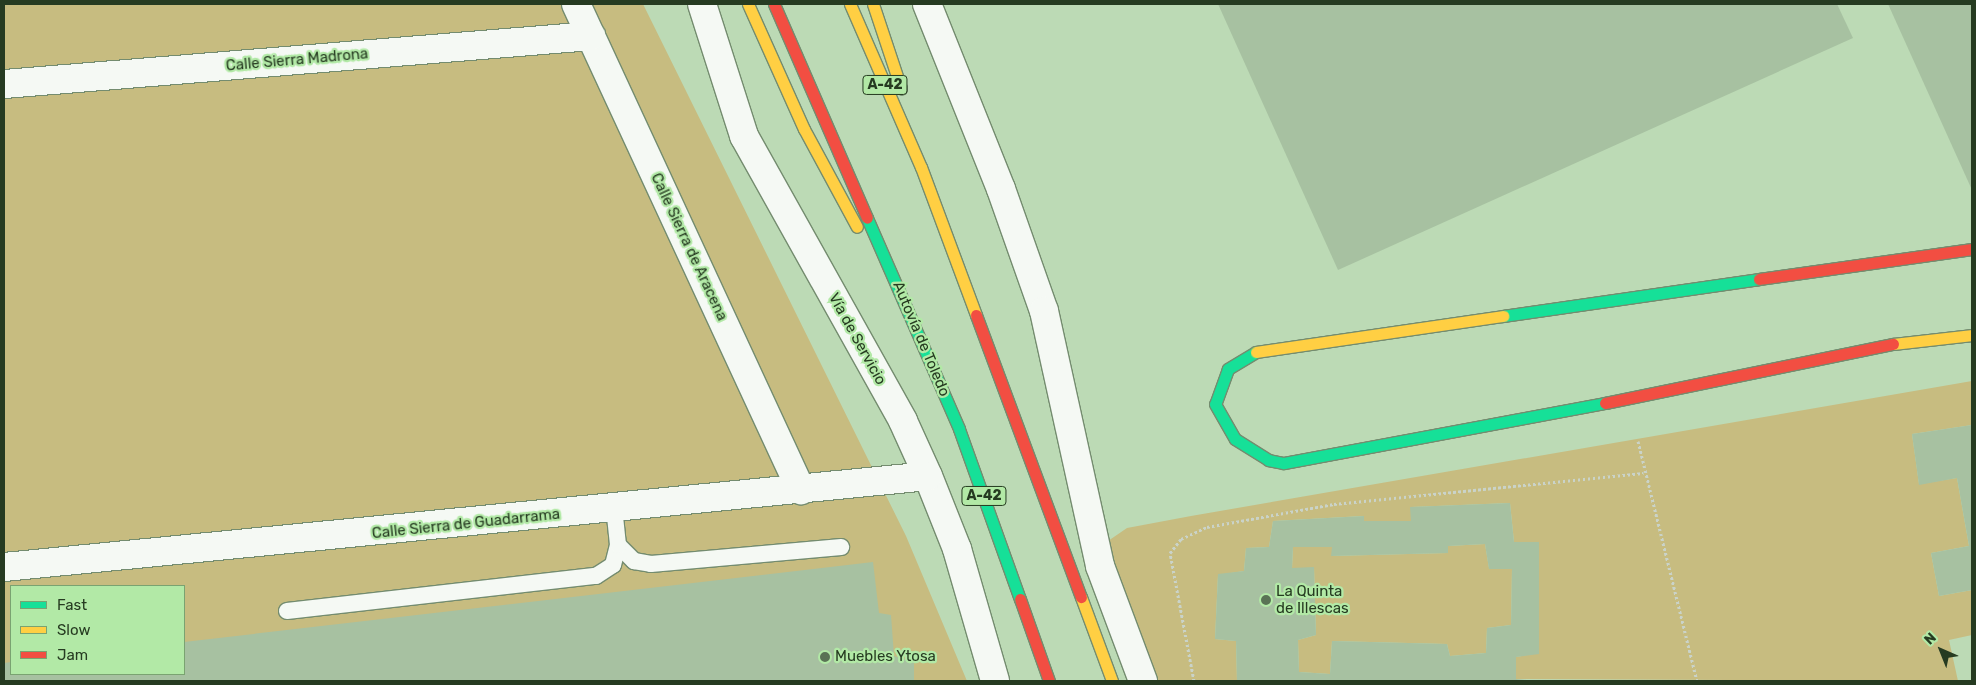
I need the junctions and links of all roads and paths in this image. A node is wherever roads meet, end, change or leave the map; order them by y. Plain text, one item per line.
1 (576, 4) edge
2 (702, 4) edge
3 (748, 4) edge
4 (774, 4) edge
5 (850, 4) edge
6 (874, 4) edge
7 (927, 4) edge
8 (591, 36) junction
9 (4, 84) edge
10 (921, 167) junction
11 (1972, 249) edge
12 (912, 314) junction
13 (1972, 335) edge
14 (1638, 441) dead end
15 (1643, 473) junction
16 (928, 476) junction
17 (801, 490) junction
18 (614, 509) junction
19 (618, 545) junction
20 (841, 547) dead end
21 (4, 567) edge
22 (287, 611) dead end
23 (995, 681) edge
24 (1049, 681) edge
25 (1112, 681) edge
26 (1143, 681) edge
27 (1194, 681) edge
28 (1697, 681) edge

1 - 8 street, Calle Sierra de Aracena
2 - 16 street, Vía de Servicio
3 - 12 main road
4 - 12 main road, Autovía de Toledo / A-42
5 - 10 main road, A-42
6 - 10 main road
7 - 26 street
8 - 9 street, Calle Sierra Madrona
8 - 17 street, Calle Sierra de Aracena
10 - 25 main road, A-42
11 - 13 main road
12 - 24 main road, Autovía de Toledo / A-42
14 - 15 path
15 - 27 path
15 - 28 path
16 - 17 street, Calle Sierra de Guadarrama
16 - 23 street, Vía de Servicio
17 - 18 street, Calle Sierra de Guadarrama
18 - 19 lane
18 - 21 street, Calle Sierra de Guadarrama
19 - 20 lane
19 - 22 lane

